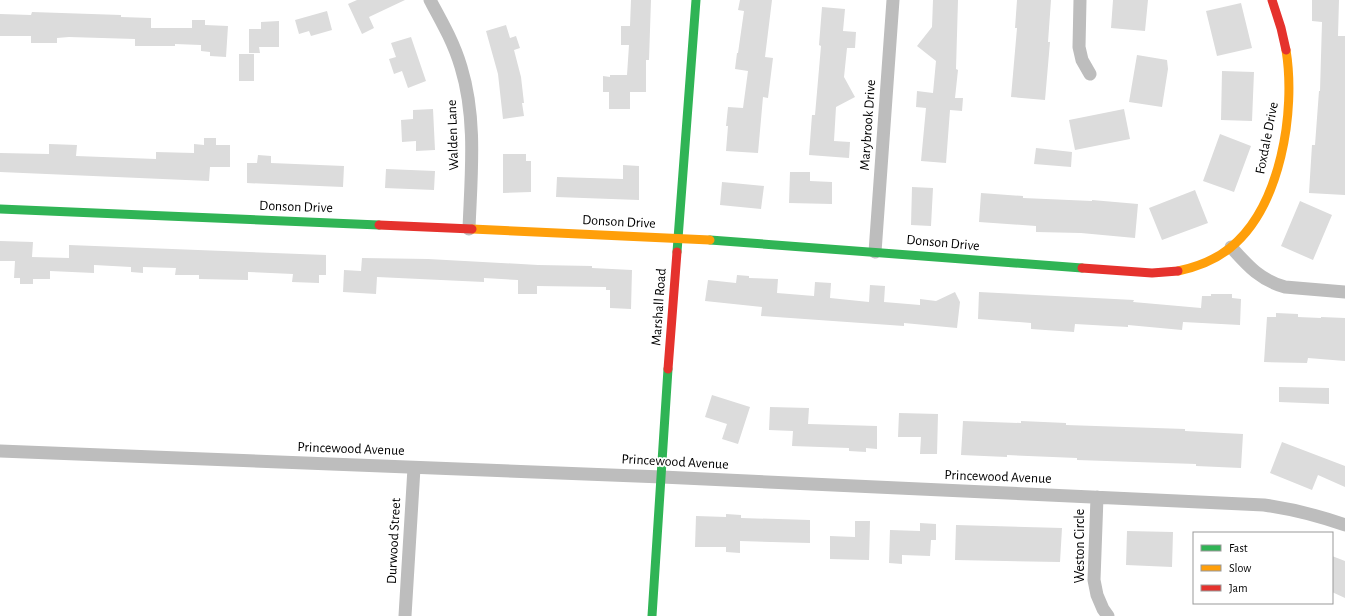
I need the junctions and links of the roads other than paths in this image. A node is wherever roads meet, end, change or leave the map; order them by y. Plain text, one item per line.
1 (430, 0) edge
2 (696, 0) edge
3 (893, 0) edge
4 (1080, 0) edge
5 (1272, 0) edge
6 (1090, 74) dead end
7 (0, 209) edge
8 (469, 229) junction
9 (678, 238) junction
10 (1231, 247) junction
11 (874, 252) junction
12 (1345, 292) edge
13 (0, 451) edge
14 (414, 468) junction
15 (662, 477) junction
16 (1097, 497) junction
17 (1345, 525) edge
18 (405, 616) edge
19 (652, 616) edge
20 (1108, 616) edge

1 - 8 street, Walden Lane
2 - 9 street, Marshall Road
3 - 11 street, Marybrook Drive
4 - 6 street
5 - 10 street, Foxdale Drive
7 - 8 street, Donson Drive
8 - 9 street, Donson Drive
9 - 11 street, Donson Drive
9 - 15 street, Marshall Road
10 - 11 street, Donson Drive
10 - 12 street
13 - 14 street, Princewood Avenue
14 - 15 street, Princewood Avenue
14 - 18 street, Durwood Street
15 - 16 street, Princewood Avenue
15 - 19 street, Marshall Road
16 - 17 street, Princewood Avenue
16 - 20 street, Weston Circle

